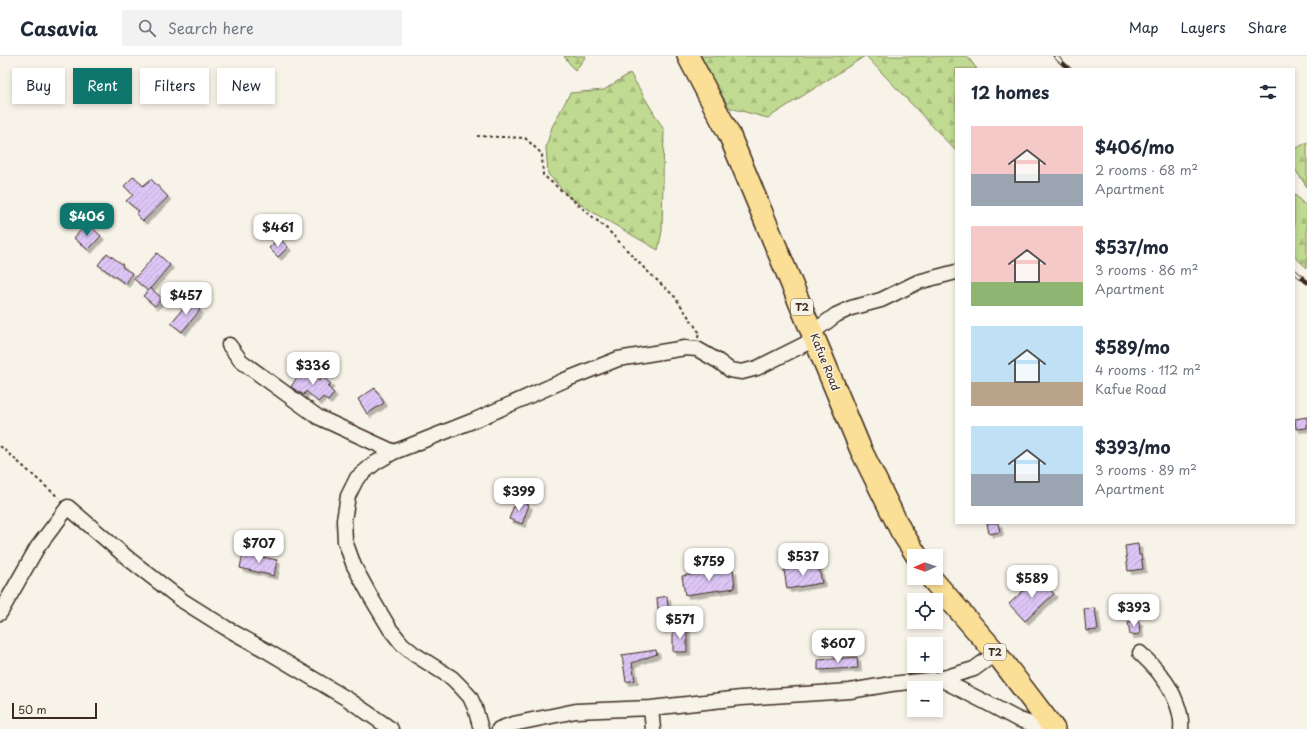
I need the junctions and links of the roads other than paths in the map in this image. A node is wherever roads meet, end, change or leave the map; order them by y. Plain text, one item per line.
1 (688, 56) edge
2 (955, 272) edge
3 (814, 336) junction
4 (229, 345) dead end
5 (394, 452) junction
6 (913, 549) edge
7 (937, 585) edge
8 (0, 613) edge
9 (996, 653) junction
10 (1140, 653) dead end
11 (940, 679) junction
12 (651, 708) junction
13 (391, 729) edge
14 (481, 729) edge
15 (499, 729) edge
16 (653, 729) edge
17 (1046, 729) edge
18 (1054, 729) edge
19 (1182, 729) edge

1 - 3 highway, Kafue Road / T2
2 - 3 street
3 - 5 street
3 - 6 highway, Kafue Road / T2
4 - 5 street
5 - 14 street
7 - 9 highway, T2
8 - 13 street
9 - 11 street
9 - 18 highway, T2
10 - 19 street
11 - 12 street
11 - 17 street
12 - 15 street
12 - 16 street

